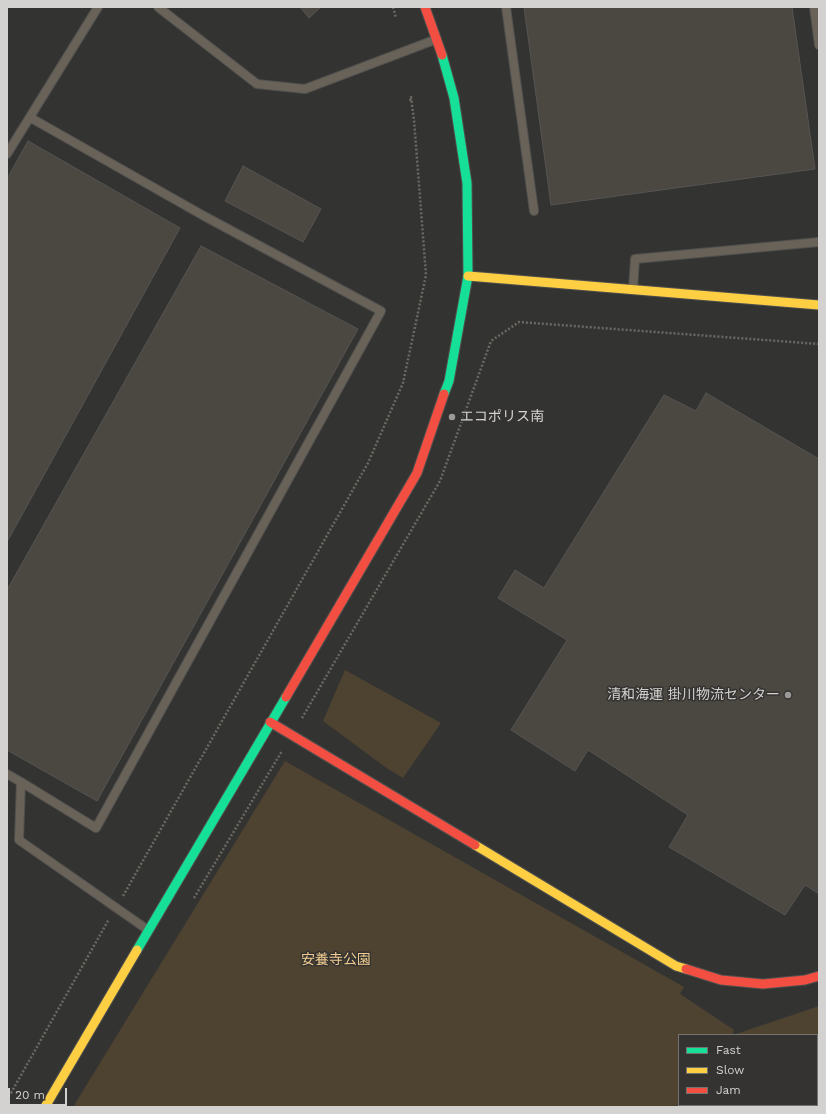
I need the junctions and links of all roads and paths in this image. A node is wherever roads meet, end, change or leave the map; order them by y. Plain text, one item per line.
1 (98, 7) edge
2 (158, 7) edge
3 (393, 7) edge
4 (424, 7) edge
5 (506, 7) edge
6 (814, 7) edge
7 (396, 18) dead end
8 (437, 39) junction
9 (819, 45) edge
10 (410, 102) dead end
11 (31, 118) junction
12 (7, 154) edge
13 (534, 210) dead end
14 (819, 242) edge
15 (468, 276) junction
16 (633, 290) junction
17 (819, 305) edge
18 (819, 344) edge
19 (270, 722) junction
20 (292, 735) junction
21 (7, 774) edge
22 (21, 782) junction
23 (121, 899) dead end
24 (190, 904) dead end
25 (113, 913) dead end
26 (148, 930) junction
27 (819, 976) edge
28 (7, 1092) edge
29 (45, 1107) edge

1 - 11 lane
2 - 8 lane
3 - 7 path
4 - 8 street
5 - 13 lane
6 - 9 lane
8 - 15 street
10 - 23 path
11 - 12 lane
11 - 22 lane
14 - 16 lane
15 - 16 street
15 - 19 street
16 - 17 street
18 - 20 path
19 - 20 street
19 - 26 street
20 - 24 path
20 - 27 street
21 - 22 lane
22 - 26 lane
25 - 28 path
26 - 29 street

